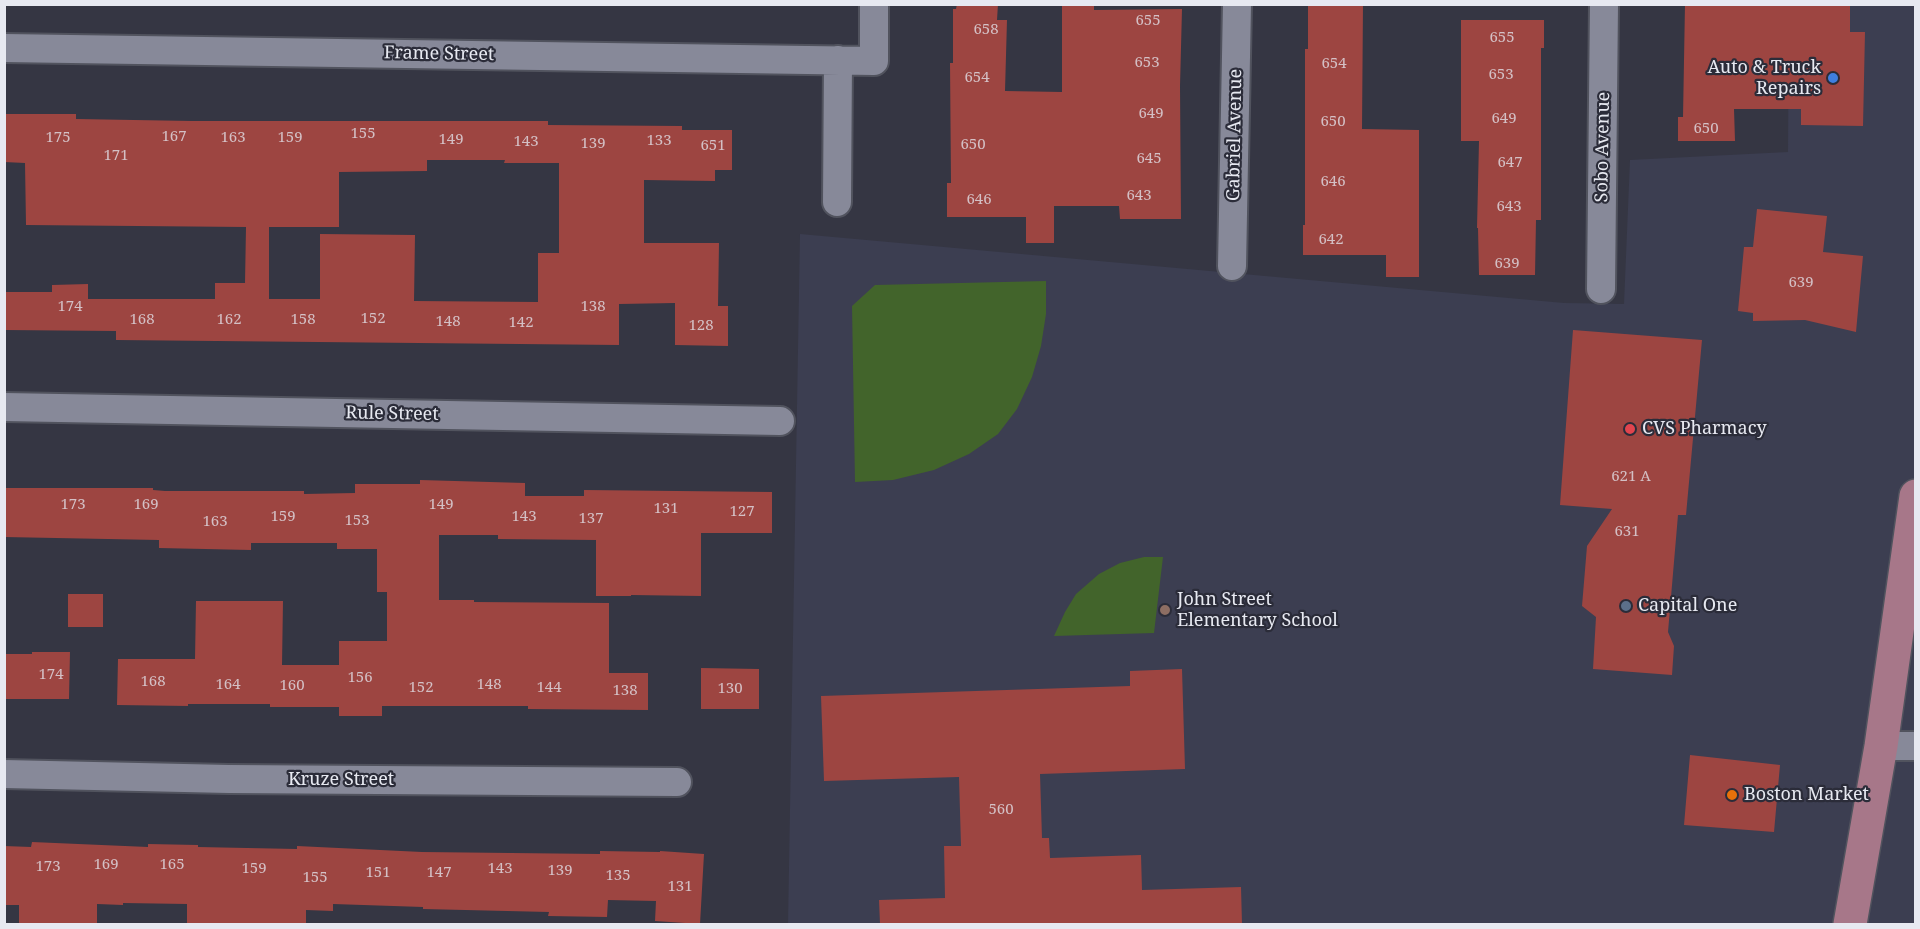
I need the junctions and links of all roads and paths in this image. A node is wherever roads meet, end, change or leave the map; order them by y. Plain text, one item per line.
1 (874, 4) edge
2 (1237, 4) edge
3 (1604, 4) edge
4 (4, 48) edge
5 (838, 60) junction
6 (837, 202) dead end
7 (1232, 266) dead end
8 (1601, 289) dead end
9 (4, 407) edge
10 (780, 421) dead end
11 (1916, 496) edge
12 (1881, 746) junction
13 (1916, 746) edge
14 (4, 774) edge
15 (677, 782) dead end
16 (1850, 924) edge

1 - 5 street, Frame Street
2 - 7 street, Gabriel Avenue
3 - 8 street, Sobo Avenue
4 - 5 street, Frame Street
5 - 6 street
9 - 10 street, Rule Street
11 - 12 main road
12 - 13 street
12 - 16 main road
14 - 15 street, Kruze Street

